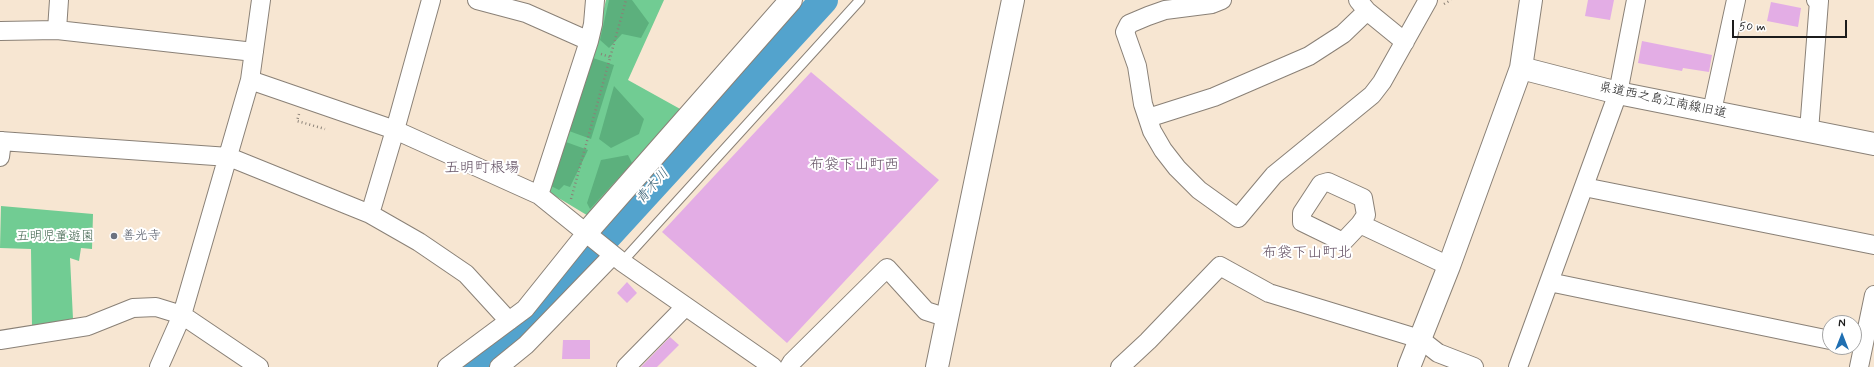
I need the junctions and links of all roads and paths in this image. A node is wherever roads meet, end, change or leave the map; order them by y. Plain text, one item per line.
1 (59, 0) edge
2 (260, 0) edge
3 (431, 0) edge
4 (477, 0) edge
5 (595, 0) edge
6 (626, 0) edge
7 (791, 0) edge
8 (860, 0) edge
9 (1013, 0) edge
10 (1222, 0) edge
11 (1428, 0) edge
12 (1531, 0) edge
13 (1636, 0) edge
14 (1736, 0) edge
15 (1816, 0) edge
16 (1362, 6) edge
17 (57, 30) junction
18 (0, 31) edge
19 (588, 41) junction
20 (1405, 42) junction
21 (254, 52) junction
22 (1520, 68) junction
23 (250, 80) junction
24 (1618, 93) junction
25 (300, 110) dead end
26 (1712, 112) junction
27 (1148, 118) junction
28 (325, 129) dead end
29 (395, 130) junction
30 (1809, 131) junction
31 (1874, 144) edge
32 (0, 147) edge
33 (229, 157) junction
34 (1584, 187) junction
35 (539, 195) junction
36 (571, 199) dead end
37 (370, 214) junction
38 (1360, 224) dead end
39 (588, 235) junction
40 (1874, 245) edge
41 (615, 256) junction
42 (1449, 266) junction
43 (1549, 282) junction
44 (1874, 294) edge
45 (685, 307) junction
46 (182, 315) junction
47 (948, 318) junction
48 (509, 321) junction
49 (1862, 336) edge
50 (1822, 338) edge
51 (0, 340) edge
52 (1420, 340) junction
53 (1859, 355) edge
54 (159, 367) edge
55 (259, 367) edge
56 (447, 367) edge
57 (499, 367) edge
58 (626, 367) edge
59 (773, 367) edge
60 (789, 367) edge
61 (937, 367) edge
62 (1120, 367) edge
63 (1409, 367) edge
64 (1474, 367) edge
65 (1518, 367) edge
66 (1859, 367) edge

1 - 17 street
2 - 21 street
3 - 29 street
4 - 19 street
5 - 19 street
6 - 36 path
7 - 39 street
8 - 41 lane
9 - 47 street
10 - 27 street
11 - 20 street
12 - 22 street
13 - 24 street
14 - 26 street
15 - 30 street
16 - 20 street
16 - 27 street
17 - 18 street
17 - 21 street
19 - 35 street
20 - 27 street
21 - 23 street
22 - 24 street, 県道西之島江南線旧道
22 - 42 street
23 - 29 street
23 - 33 street
24 - 26 street, 県道西之島江南線旧道
24 - 34 street
25 - 28 path
26 - 30 street, 県道西之島江南線旧道
29 - 35 street
29 - 37 street
30 - 31 street, 県道西之島江南線旧道
32 - 33 street
33 - 37 street
33 - 46 street
34 - 40 street
34 - 43 street
35 - 39 street
37 - 48 street
38 - 42 street
39 - 41 street
39 - 48 street
41 - 45 street
41 - 57 street
42 - 52 street
43 - 50 street
43 - 65 street
44 - 49 street
45 - 58 street
45 - 59 street
46 - 51 street
46 - 54 street
46 - 55 street
47 - 60 street
47 - 61 street
48 - 56 street
52 - 62 street
52 - 63 street
52 - 64 street
53 - 66 street

